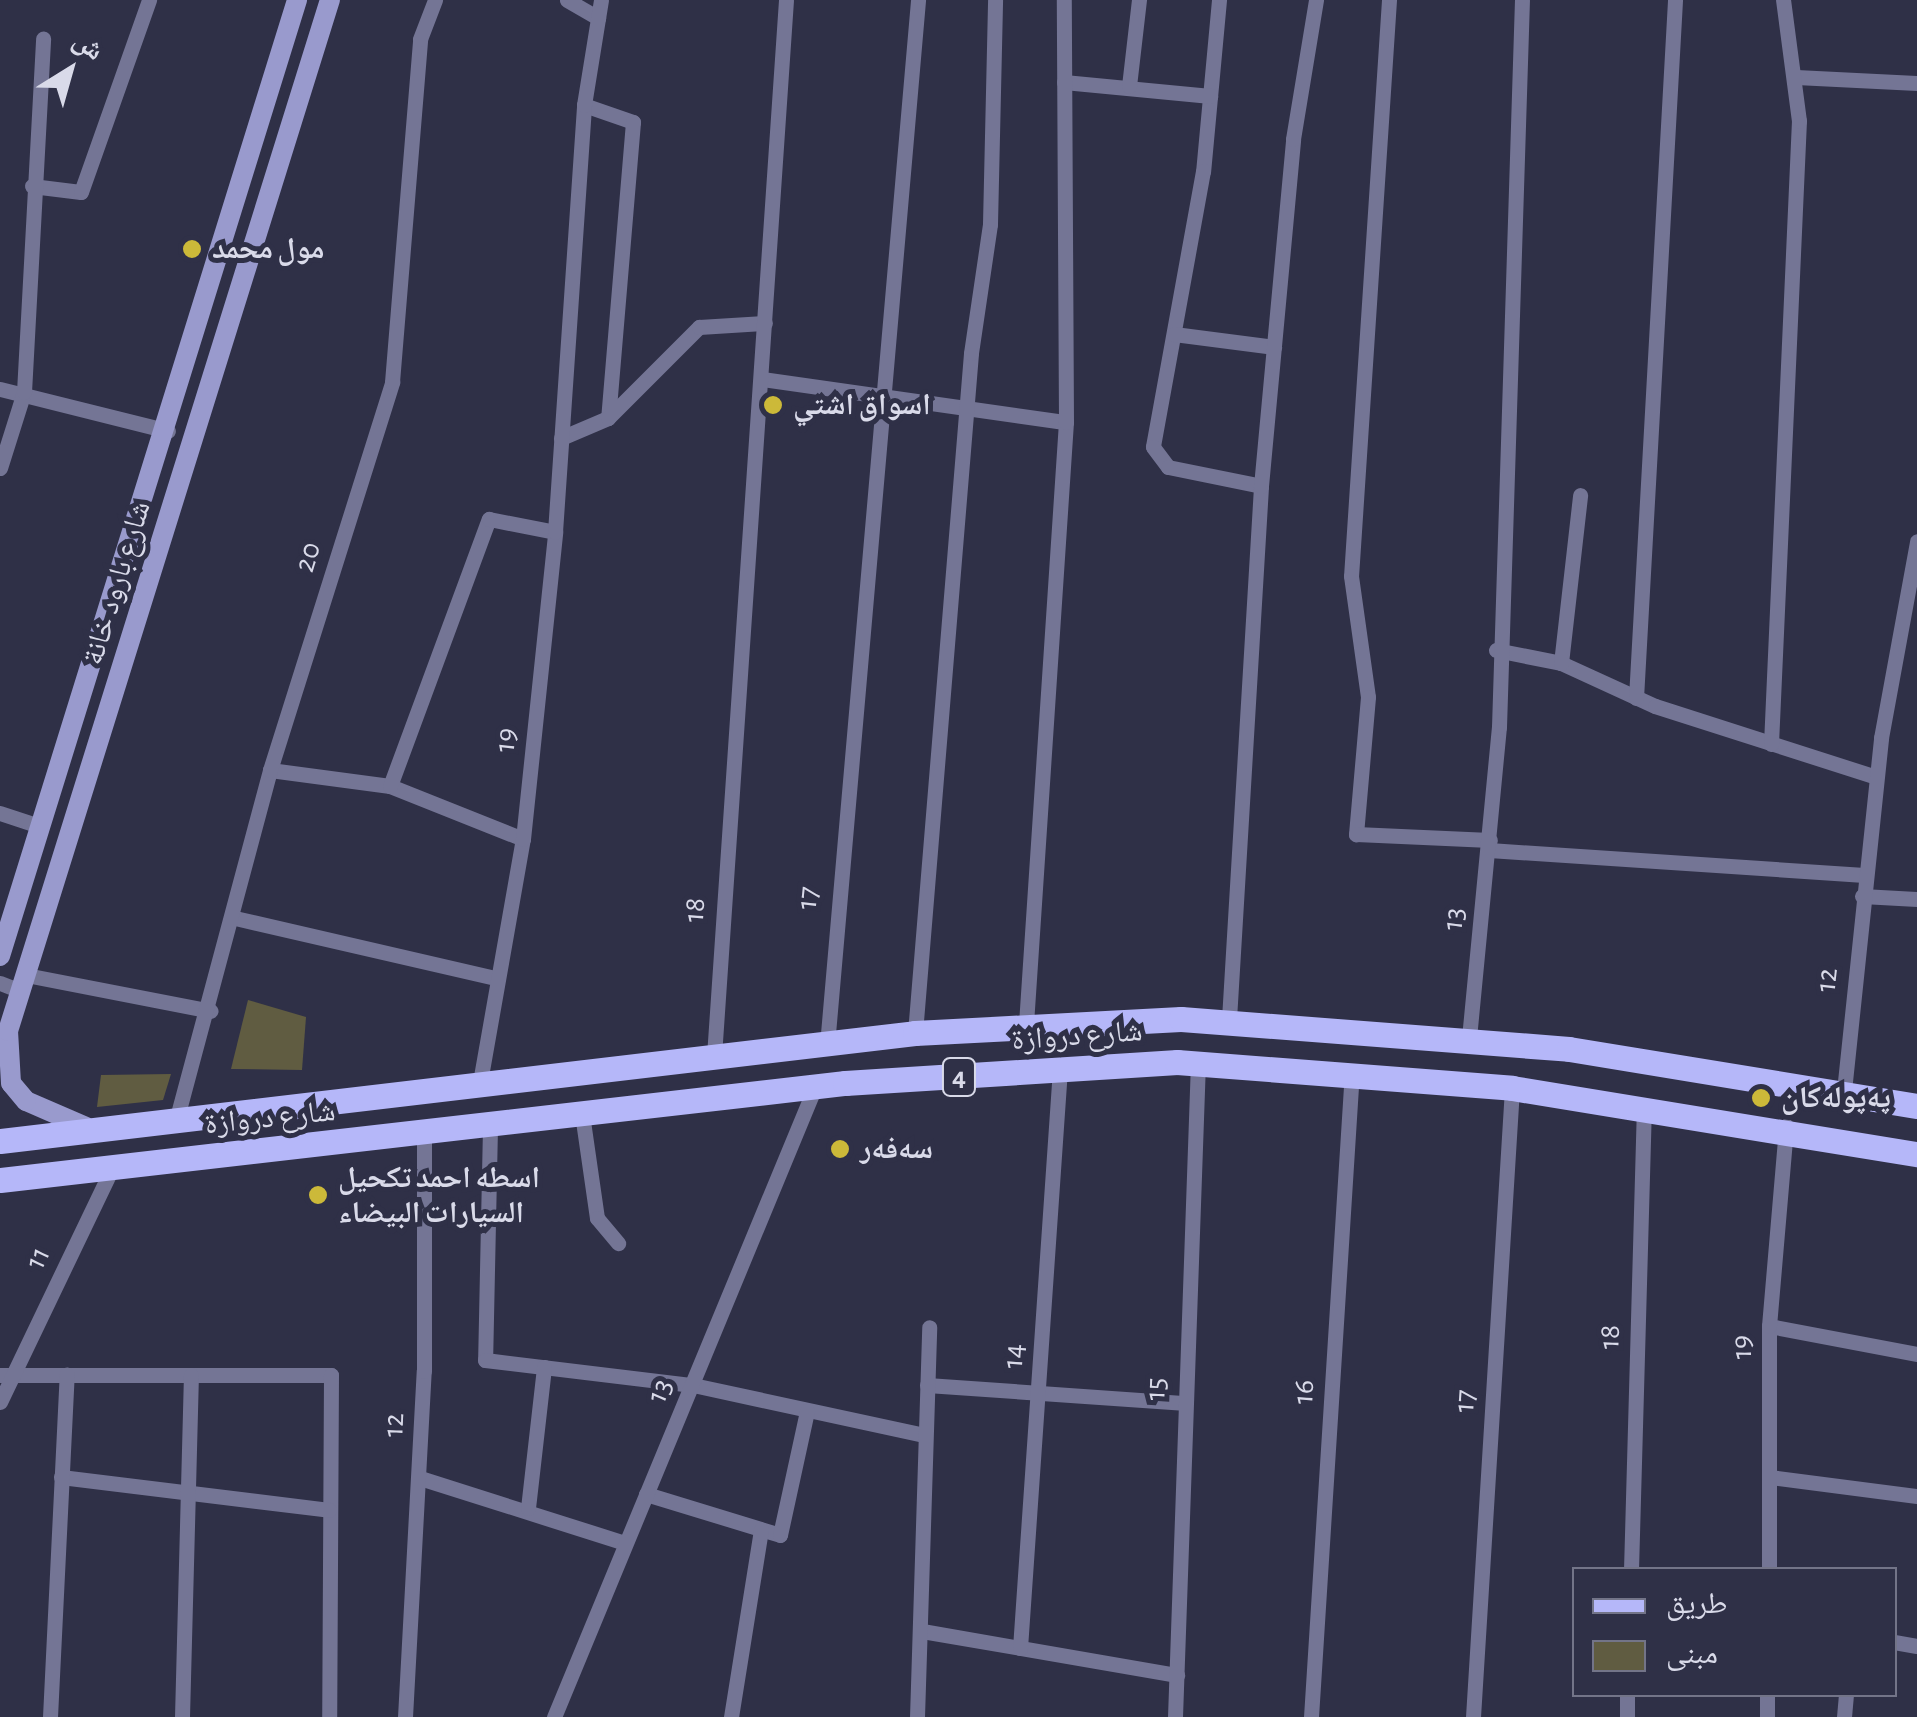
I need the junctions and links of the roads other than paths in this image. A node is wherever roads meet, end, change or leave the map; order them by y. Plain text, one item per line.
1 (149, 0) edge
2 (297, 0) edge
3 (330, 0) edge
4 (435, 0) edge
5 (568, 0) edge
6 (600, 0) edge
7 (786, 0) edge
8 (918, 0) edge
9 (994, 0) edge
10 (1064, 0) edge
11 (1139, 0) edge
12 (1219, 0) edge
13 (1316, 0) edge
14 (1388, 0) edge
15 (1522, 0) edge
16 (1675, 0) edge
17 (1783, 0) edge
18 (598, 18) junction
19 (43, 39) dead end
20 (1796, 77) junction
21 (1064, 82) junction
22 (1917, 83) edge
23 (1129, 86) junction
24 (1210, 96) junction
25 (584, 105) junction
26 (32, 186) junction
27 (765, 323) junction
28 (1174, 334) junction
29 (1274, 347) junction
30 (762, 378) junction
31 (0, 389) edge
32 (24, 392) junction
33 (884, 394) junction
34 (970, 408) junction
35 (608, 418) junction
36 (1066, 422) junction
37 (168, 432) junction
38 (561, 438) junction
39 (0, 468) edge
40 (1261, 486) junction
41 (1580, 495) dead end
42 (556, 532) junction
43 (1917, 541) edge
44 (1496, 650) junction
45 (1562, 663) junction
46 (1636, 698) junction
47 (1771, 744) junction
48 (270, 770) junction
49 (1876, 777) junction
50 (390, 786) junction
51 (0, 813) edge
52 (39, 826) junction
53 (523, 838) junction
54 (1490, 845) junction
55 (1864, 875) junction
56 (1862, 896) junction
57 (1917, 899) edge
58 (235, 918) junction
59 (0, 956) edge
60 (494, 978) junction
61 (0, 983) edge
62 (24, 983) junction
63 (211, 1011) junction
64 (1228, 1019) junction
65 (1026, 1024) junction
66 (1388, 1030) junction
67 (915, 1033) junction
68 (1469, 1038) junction
69 (827, 1044) junction
70 (714, 1056) junction
71 (1198, 1062) junction
72 (1060, 1068) junction
73 (1352, 1071) junction
74 (1385, 1074) junction
75 (480, 1082) junction
76 (814, 1086) junction
77 (1512, 1088) junction
78 (1844, 1091) junction
79 (1644, 1105) junction
80 (1917, 1106) edge
81 (582, 1114) junction
82 (176, 1121) junction
83 (1786, 1126) junction
84 (490, 1127) junction
85 (103, 1129) junction
86 (424, 1134) junction
87 (0, 1141) edge
88 (1917, 1154) edge
89 (112, 1168) junction
90 (0, 1180) edge
91 (618, 1244) dead end
92 (1770, 1326) junction
93 (929, 1327) dead end
94 (1917, 1354) edge
95 (544, 1367) junction
96 (7, 1374) edge
97 (67, 1374) junction
98 (191, 1375) junction
99 (927, 1384) junction
100 (693, 1385) junction
101 (1040, 1393) junction
102 (0, 1402) edge
103 (1182, 1403) junction
104 (807, 1411) junction
105 (925, 1435) junction
106 (1770, 1476) junction
107 (60, 1477) junction
108 (420, 1478) junction
109 (646, 1494) junction
110 (190, 1496) junction
111 (1917, 1496) edge
112 (528, 1508) junction
113 (329, 1510) junction
114 (761, 1528) junction
115 (622, 1542) junction
116 (1631, 1567) edge
117 (1769, 1567) edge
118 (922, 1631) junction
119 (1020, 1648) junction
120 (1177, 1675) junction
121 (50, 1717) edge
122 (182, 1717) edge
123 (329, 1717) edge
124 (406, 1717) edge
125 (554, 1717) edge
126 (731, 1717) edge
127 (917, 1717) edge
128 (1174, 1717) edge
129 (1311, 1717) edge
130 (1473, 1717) edge

1 - 26 street
2 - 37 main road, شارع بارود خانة
3 - 62 main road, شارع بارود خانة
4 - 48 street, 20
5 - 18 street
6 - 18 street, 19
7 - 27 street, 18
8 - 33 street, 17
9 - 34 street
10 - 21 street
11 - 23 street
12 - 24 street
13 - 29 street
14 - 54 street
15 - 44 street, 13
16 - 46 street
17 - 20 street
18 - 25 street, 19
19 - 26 street
20 - 22 street
20 - 47 street
21 - 23 street
21 - 36 street
23 - 24 street
24 - 28 street
25 - 35 street
25 - 38 street, 19
26 - 32 street
27 - 30 street, 18
27 - 35 street
28 - 29 street
28 - 40 street
29 - 40 street
30 - 33 street
30 - 70 street, 18
31 - 32 street
32 - 37 street
32 - 39 street
33 - 34 street
33 - 69 street, 17
34 - 36 street
34 - 67 street
35 - 38 street
36 - 65 street
37 - 52 main road, شارع بارود خانة
38 - 42 street, 19
40 - 64 street
41 - 45 street
42 - 50 street
42 - 53 street, 19
43 - 49 street, 12
44 - 45 street
44 - 54 street, 13
45 - 46 street
46 - 47 street
47 - 49 street
48 - 50 street
48 - 58 street, 20
49 - 55 street, 12
50 - 53 street
51 - 52 street
52 - 59 main road, شارع بارود خانة
53 - 60 street, 19
54 - 55 street
54 - 68 street, 13
55 - 56 street, 12
56 - 57 street
56 - 78 street, 12
58 - 60 street
58 - 63 street, 20
60 - 75 street, 19
61 - 62 street
62 - 63 street
62 - 85 main road, شارع بارود خانة
63 - 82 street, 20
64 - 65 main road, شارع دروازة / 4
64 - 66 main road, شارع دروازة / 4
65 - 67 main road, شارع دروازة / 4
66 - 68 main road, شارع دروازة / 4
66 - 74 main road
67 - 69 main road, شارع دروازة / 4
68 - 78 main road, شارع دروازة / 4
69 - 70 main road, شارع دروازة / 4
70 - 75 main road, شارع دروازة / 4
71 - 72 main road, شارع دروازة / 4
71 - 73 main road, شارع دروازة / 4
71 - 103 street, 15
72 - 76 main road, شارع دروازة / 4
72 - 101 street, 14
73 - 74 main road, شارع دروازة / 4
73 - 129 street, 16
74 - 77 main road, شارع دروازة / 4
75 - 82 main road, شارع دروازة / 4
76 - 81 main road, شارع دروازة / 4
76 - 100 street, 13
77 - 79 main road, شارع دروازة / 4
77 - 130 street, 17
78 - 80 main road, شارع دروازة / 4
79 - 83 main road, شارع دروازة / 4
79 - 116 street, 18
81 - 84 main road, شارع دروازة / 4
81 - 91 street
82 - 85 main road, شارع دروازة / 4
83 - 88 main road, شارع دروازة / 4
83 - 92 street, 19
84 - 86 main road, شارع دروازة / 4
84 - 95 street
85 - 87 main road, شارع دروازة / 4
86 - 89 main road, شارع دروازة / 4
86 - 108 street, 12
89 - 90 main road, شارع دروازة / 4
89 - 96 street, 11
92 - 94 street
92 - 106 street, 19
93 - 99 street
95 - 100 street
95 - 112 street
96 - 97 street
96 - 102 street, 11
97 - 98 street
97 - 107 street
98 - 110 street
98 - 113 street
99 - 101 street
99 - 105 street
100 - 104 street
100 - 109 street, 13
101 - 103 street
101 - 119 street, 14
103 - 120 street, 15
104 - 105 street
104 - 114 street
105 - 118 street
106 - 111 street
106 - 117 street, 19
107 - 110 street
107 - 121 street
108 - 112 street
108 - 124 street, 12
109 - 114 street
109 - 115 street, 13
110 - 113 street
110 - 122 street
112 - 115 street
113 - 123 street
114 - 126 street
115 - 125 street, 13
118 - 119 street
118 - 127 street
119 - 120 street
120 - 128 street, 15

